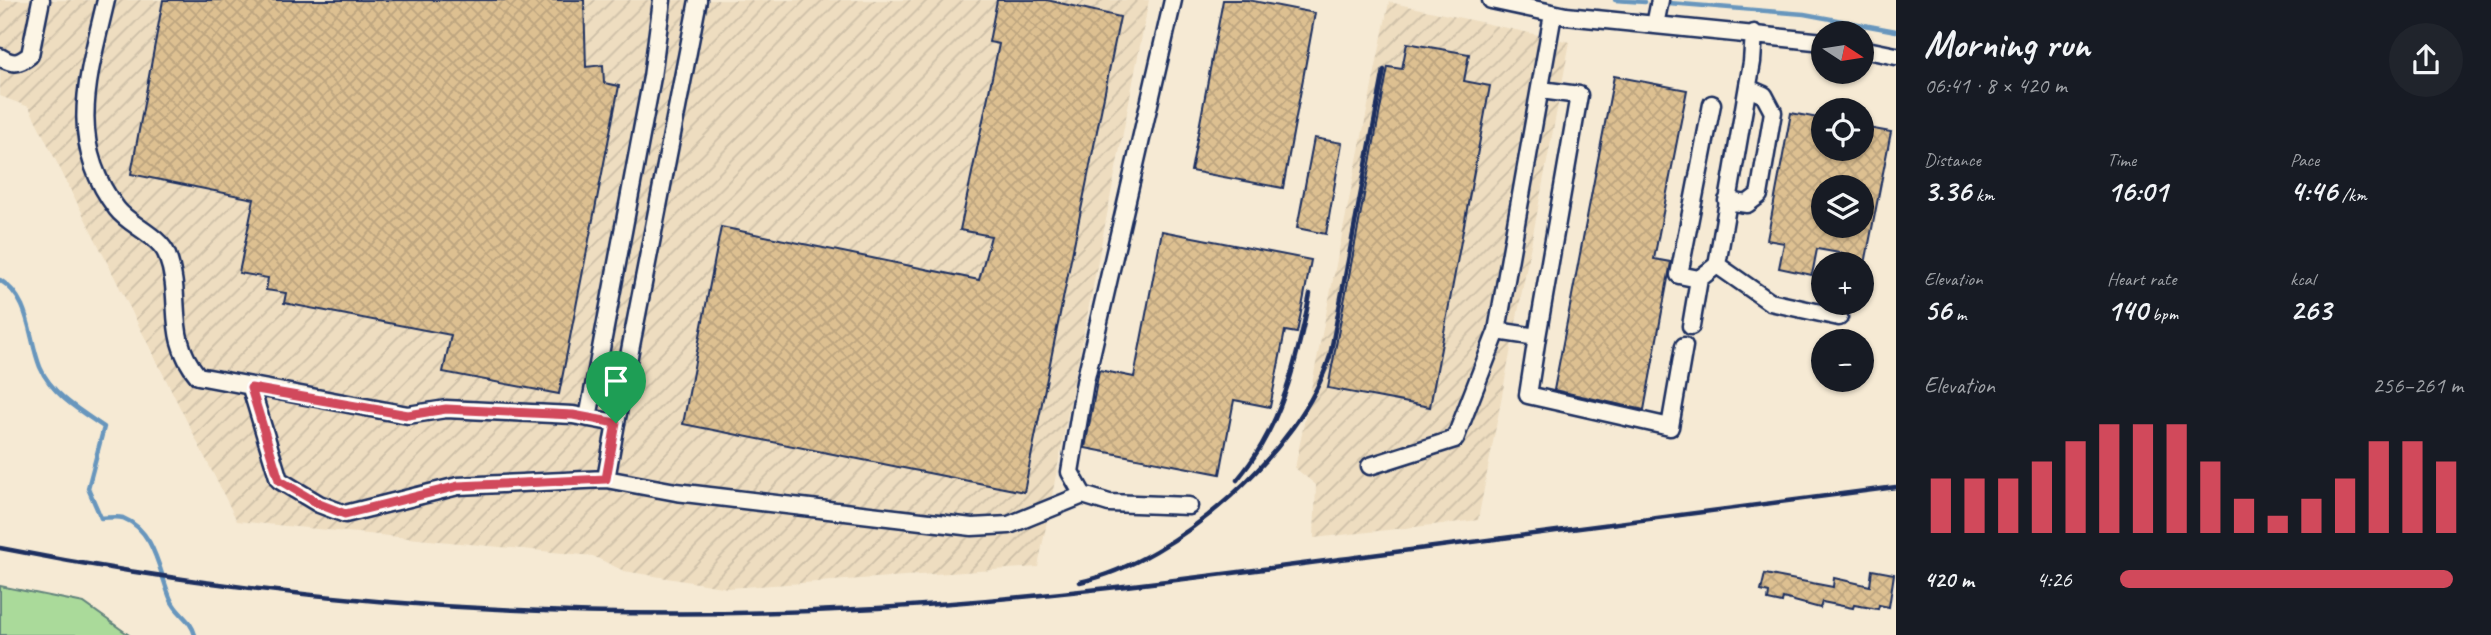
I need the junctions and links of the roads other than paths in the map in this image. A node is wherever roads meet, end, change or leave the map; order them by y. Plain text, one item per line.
1 (41, 0) edge
2 (106, 0) edge
3 (662, 0) edge
4 (1173, 0) edge
5 (1491, 0) edge
6 (1660, 0) edge
7 (699, 3) edge
8 (1553, 14) junction
9 (1655, 24) junction
10 (1754, 33) junction
11 (1811, 40) edge
12 (1874, 52) edge
13 (0, 57) edge
14 (1896, 57) edge
15 (1748, 88) junction
16 (1541, 90) junction
17 (1712, 104) dead end
18 (1727, 201) junction
19 (1717, 265) junction
20 (1699, 279) junction
21 (1839, 317) dead end
22 (1691, 326) dead end
23 (1497, 331) junction
24 (1537, 337) junction
25 (1684, 346) dead end
26 (251, 388) junction
27 (587, 418) junction
28 (616, 423) junction
29 (1370, 466) dead end
30 (606, 479) junction
31 (1083, 495) junction
32 (1189, 506) dead end

1 - 13 street
2 - 26 street
3 - 27 street
4 - 31 street
5 - 8 street
6 - 9 street
7 - 28 street
8 - 9 street
8 - 16 street
9 - 10 street
10 - 11 street
10 - 15 street
12 - 14 street
15 - 18 street
15 - 18 street
16 - 23 street
16 - 24 street
17 - 20 street
18 - 19 street
19 - 20 street
19 - 21 street
20 - 22 street
23 - 24 street
23 - 29 street
24 - 25 street
26 - 27 street
26 - 30 street
27 - 28 street
28 - 30 street
30 - 31 street
31 - 32 street

